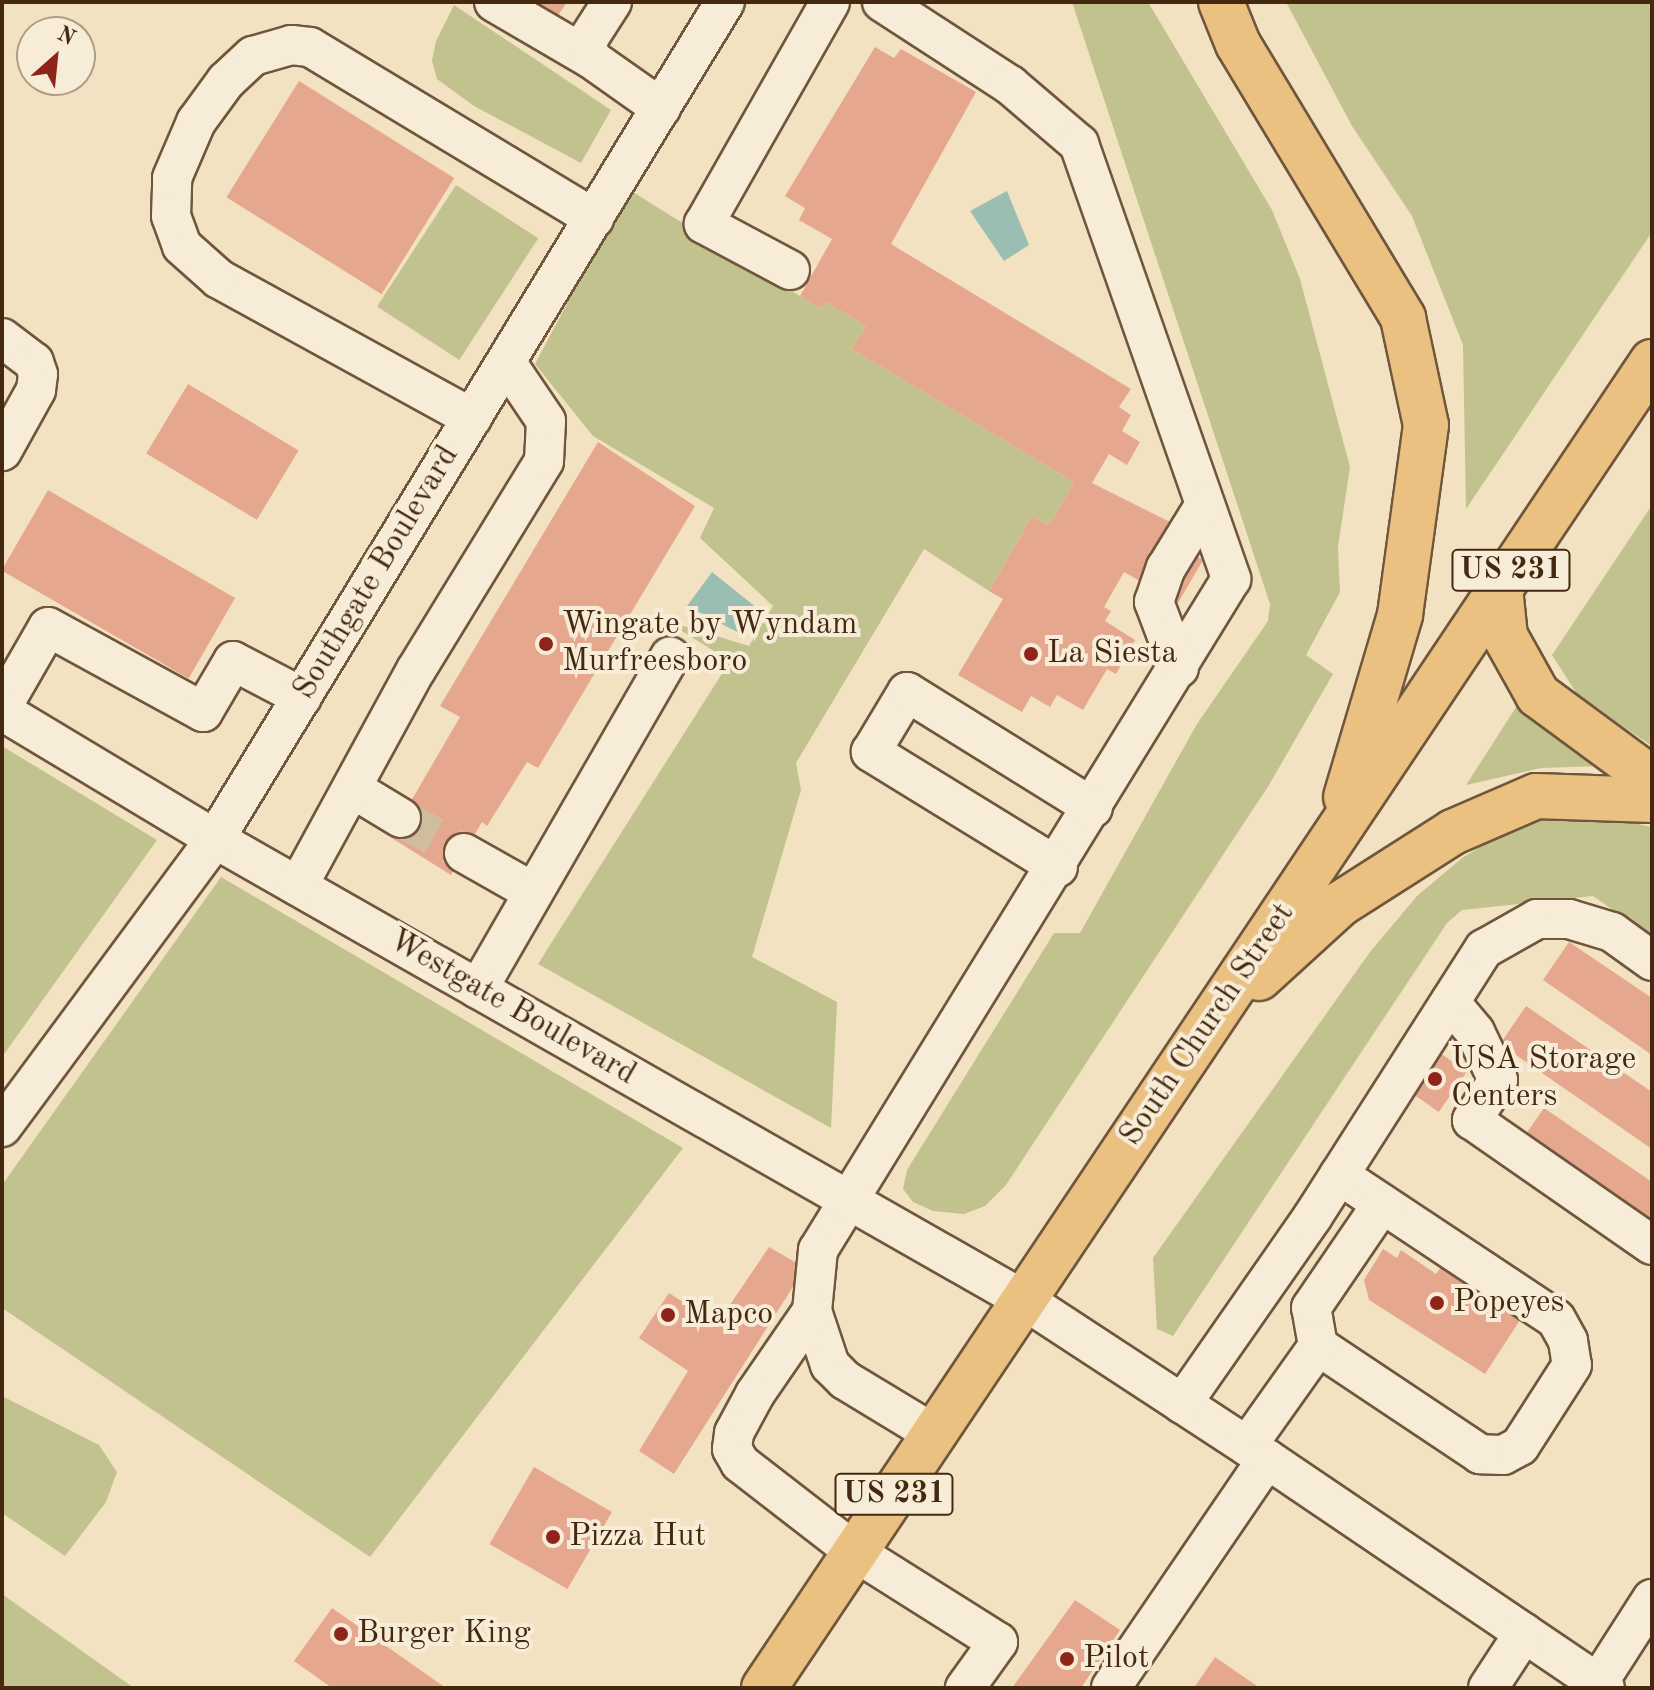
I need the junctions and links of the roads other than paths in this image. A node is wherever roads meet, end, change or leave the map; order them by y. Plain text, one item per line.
1 (494, 2) edge
2 (612, 2) edge
3 (725, 2) edge
4 (830, 2) edge
5 (882, 2) edge
6 (1221, 2) edge
7 (590, 58) junction
8 (661, 108) junction
9 (594, 218) junction
10 (790, 270) dead end
11 (2, 338) edge
12 (506, 362) junction
13 (1652, 362) edge
14 (472, 418) junction
15 (2, 451) edge
16 (1204, 506) junction
17 (1500, 588) junction
18 (670, 657) dead end
19 (1179, 668) junction
20 (302, 697) junction
21 (2, 709) edge
22 (1652, 779) edge
23 (353, 789) junction
24 (1652, 800) edge
25 (1093, 808) junction
26 (401, 818) tunnel mouth
27 (1336, 834) junction
28 (215, 839) junction
29 (464, 853) tunnel mouth
30 (1058, 867) junction
31 (298, 886) junction
32 (533, 892) junction
33 (1652, 961) edge
34 (478, 989) junction
35 (1450, 1002) junction
36 (1207, 1026) junction
37 (2, 1127) edge
38 (1339, 1175) junction
39 (851, 1201) junction
40 (1382, 1204) junction
41 (1652, 1245) edge
42 (1024, 1300) junction
43 (812, 1311) junction
44 (1318, 1346) junction
45 (1182, 1404) junction
46 (934, 1434) junction
47 (1257, 1453) junction
48 (855, 1552) junction
49 (1652, 1599) edge
50 (1524, 1633) junction
51 (1601, 1686) edge
52 (764, 1688) edge
53 (965, 1688) edge
54 (1111, 1688) edge
55 (1488, 1688) edge

1 - 7 street
2 - 7 street
3 - 8 street, Southgate Boulevard
4 - 10 street
5 - 16 street
6 - 27 highway
7 - 8 street
8 - 9 street, Southgate Boulevard
9 - 12 street, Southgate Boulevard
9 - 14 street
11 - 15 street
12 - 14 street, Southgate Boulevard
12 - 23 street
13 - 17 highway, South Church Street / US 231
14 - 20 street, Southgate Boulevard
16 - 19 street
16 - 19 street
17 - 22 highway
17 - 27 highway, South Church Street / US 231
18 - 32 street
19 - 25 street
20 - 21 street
20 - 28 street, Southgate Boulevard
21 - 28 street, Westgate Boulevard
23 - 26 street
23 - 31 street
24 - 36 highway
25 - 30 street
25 - 30 street
27 - 36 highway, South Church Street / US 231
28 - 31 street, Westgate Boulevard
28 - 37 street, Southgate Boulevard
29 - 32 street
30 - 39 street
31 - 34 street, Westgate Boulevard
32 - 34 street
33 - 35 street
34 - 39 street, Westgate Boulevard
35 - 38 street
35 - 41 street
36 - 42 highway, South Church Street / US 231
38 - 40 street
38 - 45 street
39 - 42 street, Westgate Boulevard
39 - 43 street
40 - 44 street
40 - 44 street
42 - 45 street, Westgate Boulevard
42 - 46 highway, South Church Street / US 231
43 - 46 street
43 - 48 street
44 - 47 street
45 - 47 street, Westgate Boulevard
46 - 48 highway, South Church Street / US 231
47 - 50 street, Westgate Boulevard
47 - 54 street
48 - 52 highway, South Church Street / US 231
48 - 53 street
49 - 51 street
50 - 51 street, Westgate Boulevard
50 - 55 street

